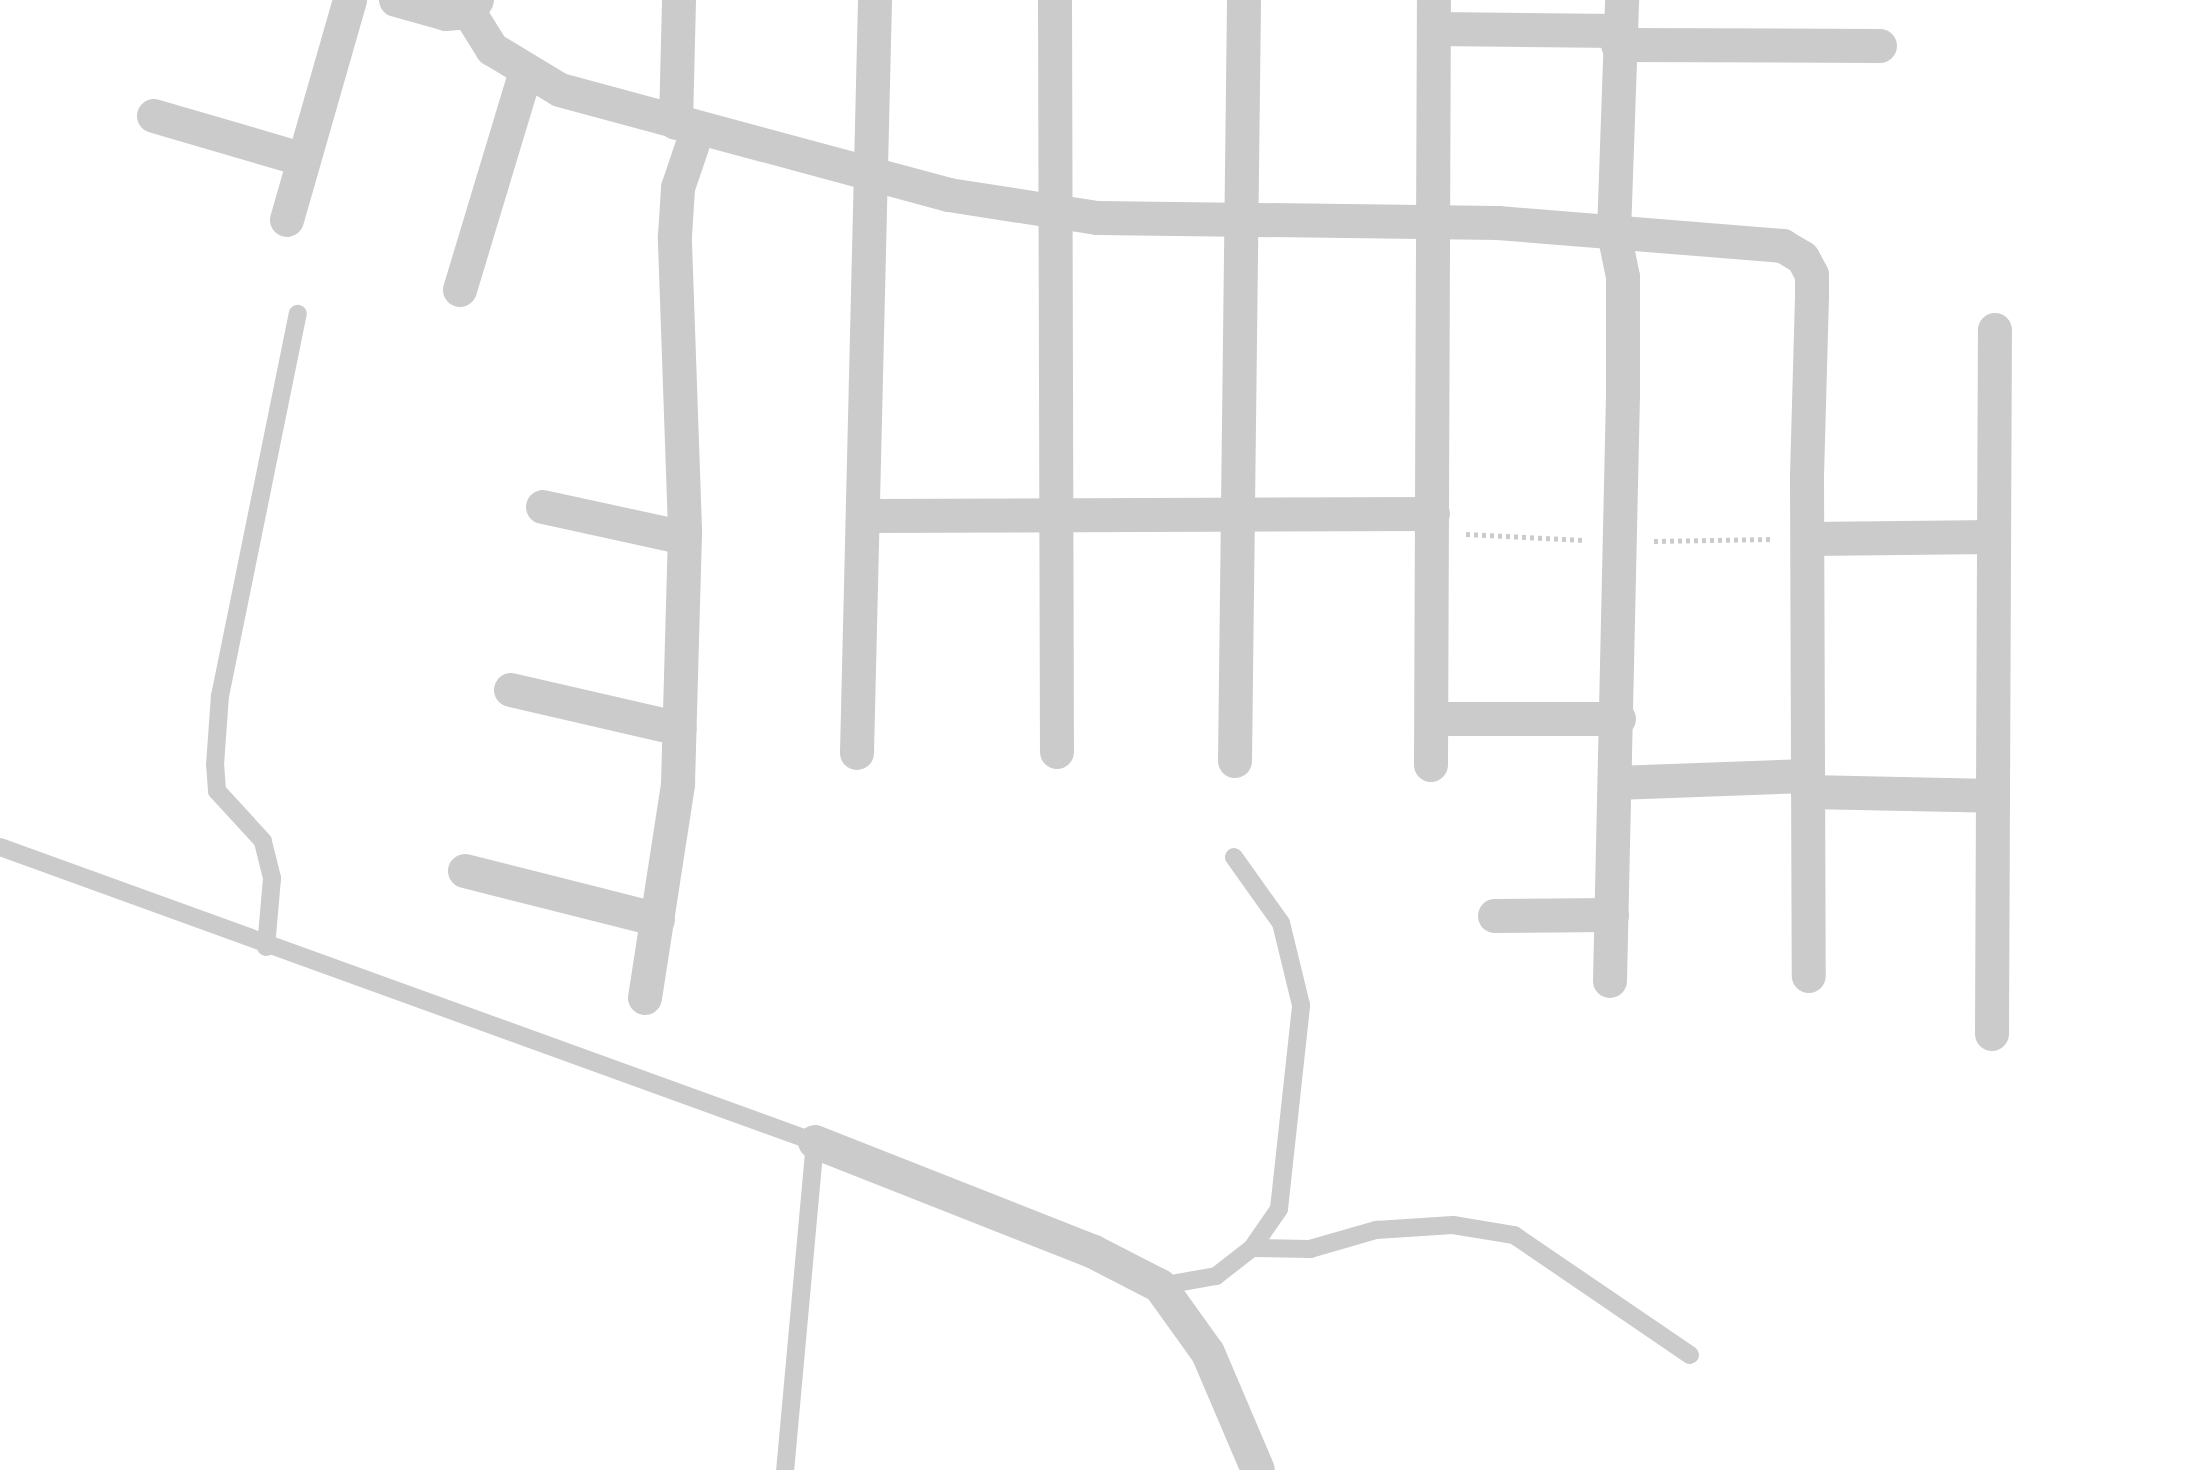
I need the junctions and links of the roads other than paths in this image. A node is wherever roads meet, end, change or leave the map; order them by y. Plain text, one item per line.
1 (350, 0) edge
2 (396, 0) edge
3 (679, 0) edge
4 (875, 0) edge
5 (1055, 0) edge
6 (1244, 0) edge
7 (473, 6) edge
8 (1434, 14) edge
9 (1619, 26) edge
10 (1880, 46) dead end
11 (526, 72) junction
12 (154, 116) dead end
13 (687, 126) junction
14 (304, 160) junction
15 (872, 176) junction
16 (1059, 212) junction
17 (287, 220) dead end
18 (1241, 220) junction
19 (1434, 223) junction
20 (1614, 233) junction
21 (460, 290) dead end
22 (298, 314) dead end
23 (1995, 330) dead end
24 (543, 507) dead end
25 (1056, 514) junction
26 (1433, 514) junction
27 (865, 516) junction
28 (1240, 517) junction
29 (1994, 537) junction
30 (685, 538) junction
31 (1809, 539) junction
32 (511, 690) dead end
33 (1432, 719) junction
34 (1619, 719) junction
35 (680, 729) junction
36 (1057, 752) dead end
37 (857, 753) dead end
38 (1235, 761) dead end
39 (1431, 765) dead end
40 (1616, 783) junction
41 (1808, 784) junction
42 (1993, 796) junction
43 (0, 847) edge
44 (1234, 857) dead end
45 (465, 871) dead end
46 (1612, 915) junction
47 (1495, 916) dead end
48 (658, 920) junction
49 (266, 947) junction
50 (1809, 976) dead end
51 (1610, 981) dead end
52 (645, 998) dead end
53 (1992, 1034) dead end
54 (815, 1142) junction
55 (1252, 1248) junction
56 (1160, 1286) junction
57 (1690, 1355) dead end
58 (785, 1470) edge
59 (1258, 1470) edge

1 - 14 street
2 - 7 street
3 - 13 street
4 - 15 street
5 - 16 street
6 - 18 street
7 - 11 street
8 - 9 street
8 - 19 street
9 - 10 street
9 - 20 street
11 - 13 street
11 - 21 street
12 - 14 street
13 - 15 street
13 - 30 street
14 - 17 street
15 - 16 street
15 - 27 street
16 - 18 street
16 - 25 street
18 - 19 street
18 - 28 street
19 - 20 street
19 - 26 street
20 - 31 street
20 - 34 street
22 - 49 lane
23 - 29 street
24 - 30 street
25 - 27 street
25 - 28 street
25 - 36 street
26 - 28 street
26 - 33 street
27 - 37 street
28 - 38 street
29 - 31 street
29 - 42 street
30 - 35 street
31 - 41 street
32 - 35 street
33 - 34 street
33 - 39 street
34 - 40 street
35 - 48 street
40 - 41 street
40 - 46 street
41 - 42 street
41 - 50 street
42 - 53 street
43 - 49 lane
44 - 55 lane
45 - 48 street
46 - 47 street
46 - 51 street
48 - 52 street
49 - 54 lane
54 - 56 street
54 - 58 lane
55 - 56 lane
55 - 57 lane
56 - 59 street

